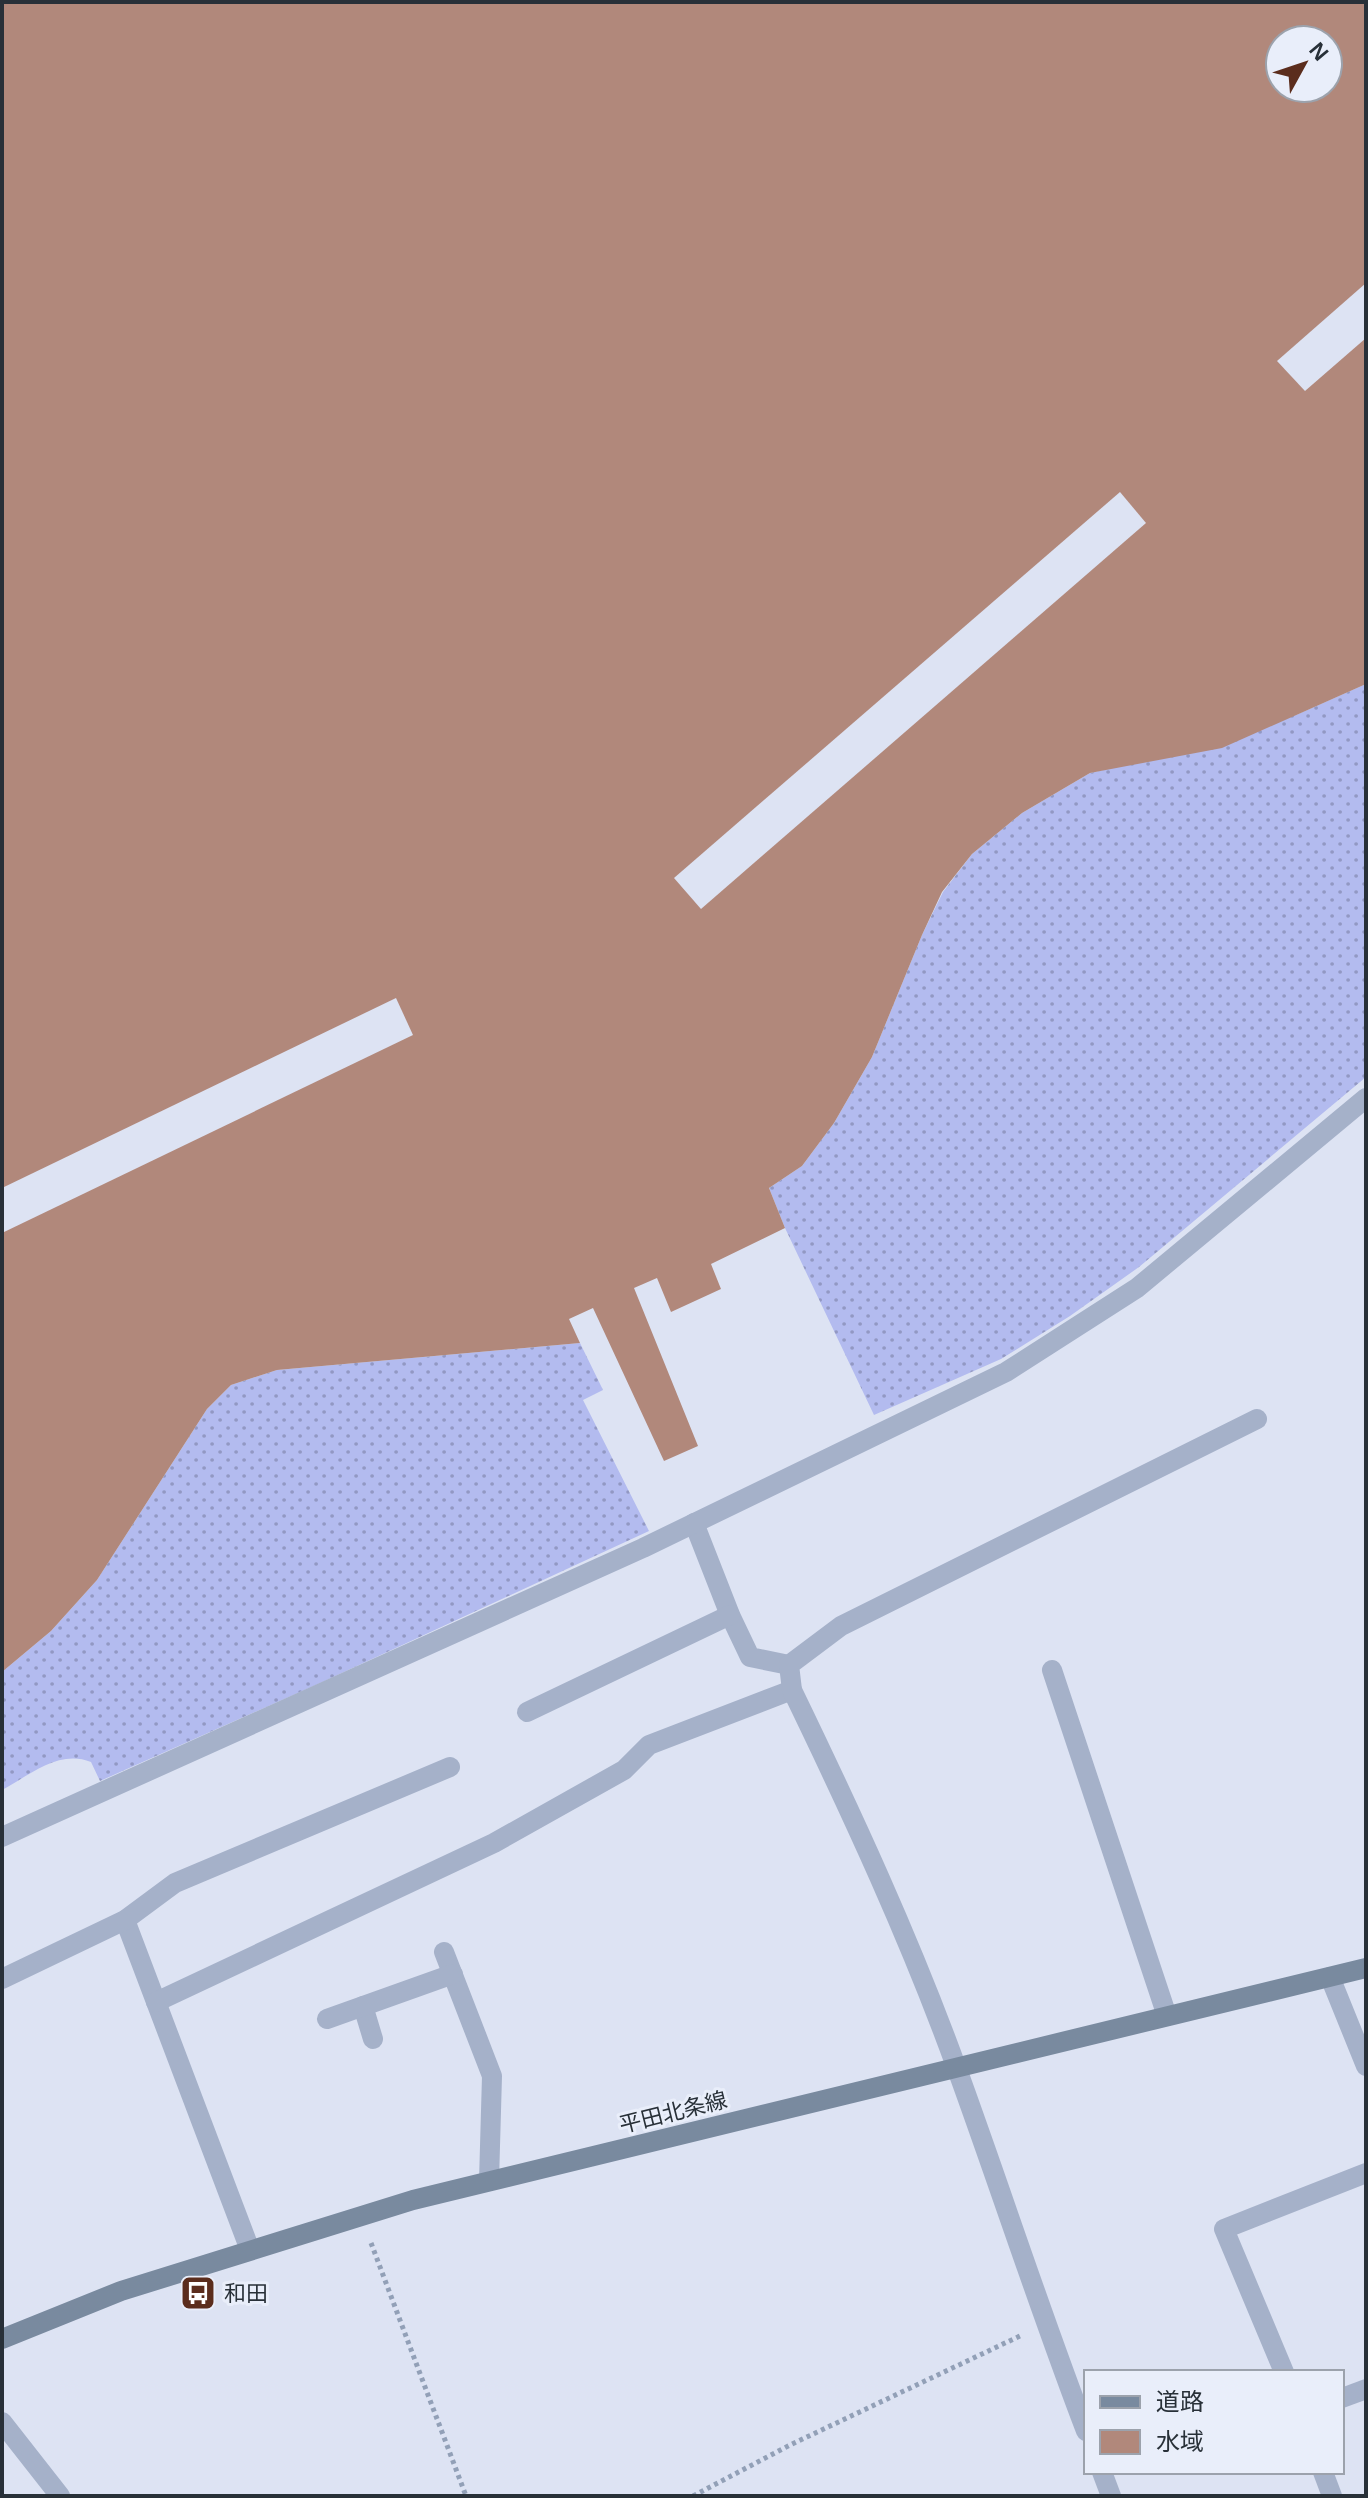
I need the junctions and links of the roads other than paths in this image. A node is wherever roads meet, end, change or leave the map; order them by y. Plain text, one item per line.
1 (1366, 1098) edge
2 (1257, 1419) dead end
3 (694, 1523) junction
4 (730, 1615) junction
5 (789, 1665) junction
6 (1052, 1670) dead end
7 (792, 1690) junction
8 (527, 1712) dead end
9 (450, 1767) dead end
10 (2, 1837) edge
11 (125, 1920) junction
12 (444, 1952) dead end
13 (1366, 1968) edge
14 (453, 1974) junction
15 (1330, 1977) junction
16 (2, 1979) edge
17 (156, 2002) junction
18 (363, 2006) junction
19 (1167, 2016) junction
20 (327, 2019) dead end
21 (373, 2039) dead end
22 (1366, 2066) edge
23 (956, 2068) junction
24 (1366, 2173) edge
25 (489, 2181) junction
26 (250, 2250) junction
27 (2, 2339) edge
28 (1283, 2370) edge
29 (1366, 2389) edge
30 (1344, 2397) edge
31 (2, 2422) edge
32 (1084, 2426) edge
33 (1103, 2474) edge
34 (1324, 2474) edge
35 (60, 2496) edge
36 (1111, 2496) edge
37 (1332, 2496) edge

1 - 3 street
2 - 5 street
3 - 4 street
3 - 10 street
4 - 5 street
4 - 8 street
5 - 7 street
6 - 19 street
7 - 17 street
7 - 23 street
9 - 11 street
11 - 16 street
11 - 17 street
12 - 14 street
13 - 15 main road, 平田北条線
14 - 18 street
14 - 25 street
15 - 19 main road, 平田北条線
15 - 22 street
17 - 26 street
18 - 20 street
18 - 21 street
19 - 23 main road, 平田北条線
23 - 25 main road, 平田北条線
23 - 32 street
24 - 28 street
25 - 26 main road, 平田北条線
26 - 27 main road, 平田北条線
29 - 30 street
31 - 35 street
33 - 36 street
34 - 37 street

